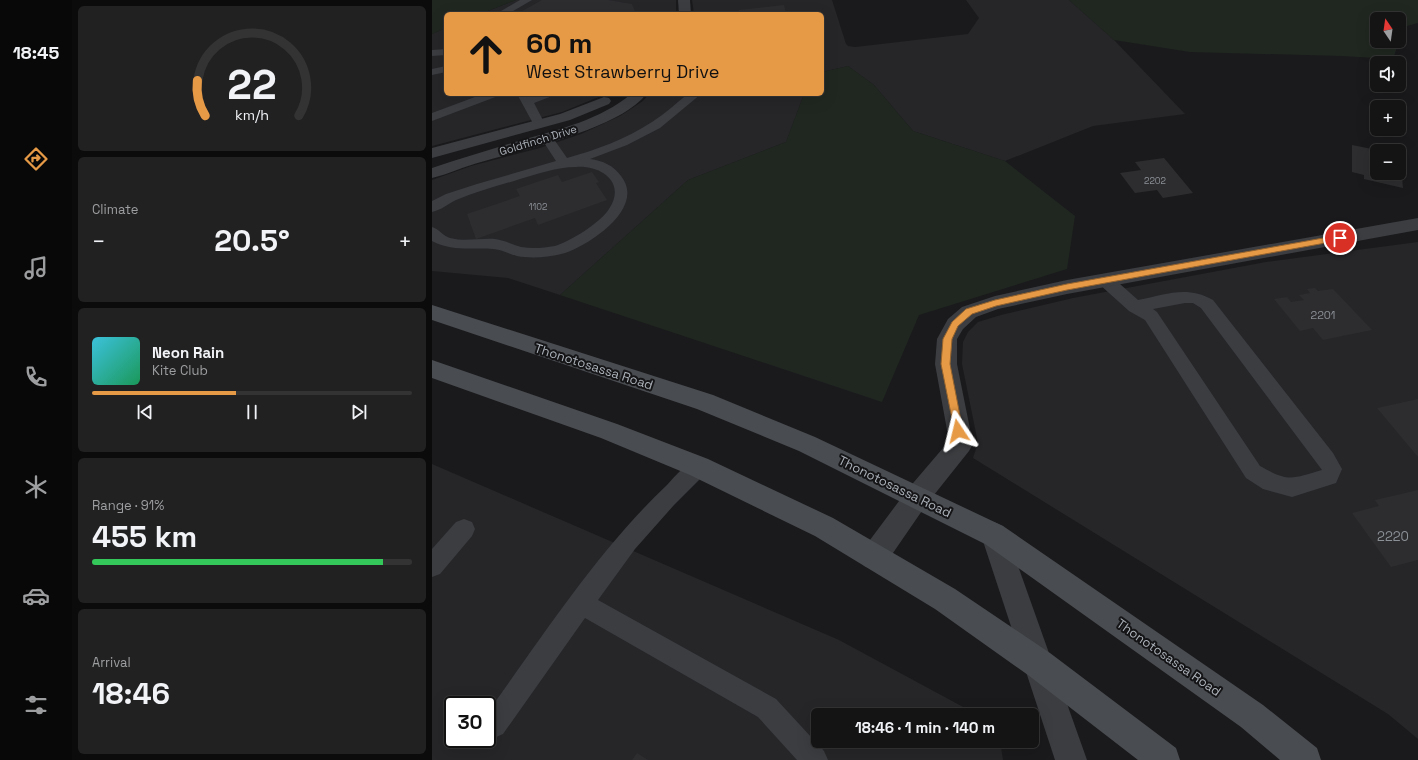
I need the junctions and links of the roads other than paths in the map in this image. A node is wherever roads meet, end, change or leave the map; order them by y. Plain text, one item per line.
1 (527, 0) edge
2 (684, 0) edge
3 (505, 12) edge
4 (685, 12) edge
5 (444, 52) edge
6 (432, 53) edge
7 (444, 69) edge
8 (432, 72) edge
9 (489, 96) edge
10 (537, 96) edge
11 (615, 96) edge
12 (637, 96) edge
13 (692, 96) edge
14 (526, 98) edge
15 (432, 117) edge
16 (539, 124) junction
17 (548, 138) junction
18 (432, 153) edge
19 (564, 163) junction
20 (432, 173) edge
21 (432, 208) edge
22 (1418, 224) edge
23 (432, 232) edge
24 (1105, 280) junction
25 (1135, 307) junction
26 (432, 312) edge
27 (432, 369) edge
28 (699, 467) junction
29 (917, 497) junction
30 (464, 529) dead end
31 (994, 535) junction
32 (874, 557) junction
33 (432, 566) edge
34 (581, 603) junction
35 (1040, 664) junction
36 (496, 722) edge
37 (815, 760) edge
38 (1071, 760) edge
39 (1164, 760) edge
40 (1305, 760) edge

1 - 3 lane
2 - 4 street
5 - 6 lane
7 - 8 lane
9 - 15 lane
10 - 14 lane
11 - 16 street, Goldfinch Drive
12 - 17 street, Goldfinch Drive
13 - 19 lane
14 - 16 lane
16 - 17 street
16 - 18 street, Goldfinch Drive
17 - 19 lane
17 - 20 street, Goldfinch Drive
19 - 21 lane
19 - 23 lane
22 - 24 street
24 - 25 lane
24 - 29 street
25 - 25 lane
26 - 29 main road, Thonotosassa Road
27 - 28 main road
28 - 32 main road
28 - 34 lane
29 - 31 main road, Thonotosassa Road
29 - 32 street
30 - 33 lane
31 - 35 street
31 - 40 main road, Thonotosassa Road
32 - 35 main road
34 - 36 lane
34 - 37 lane
35 - 38 street
35 - 39 main road

